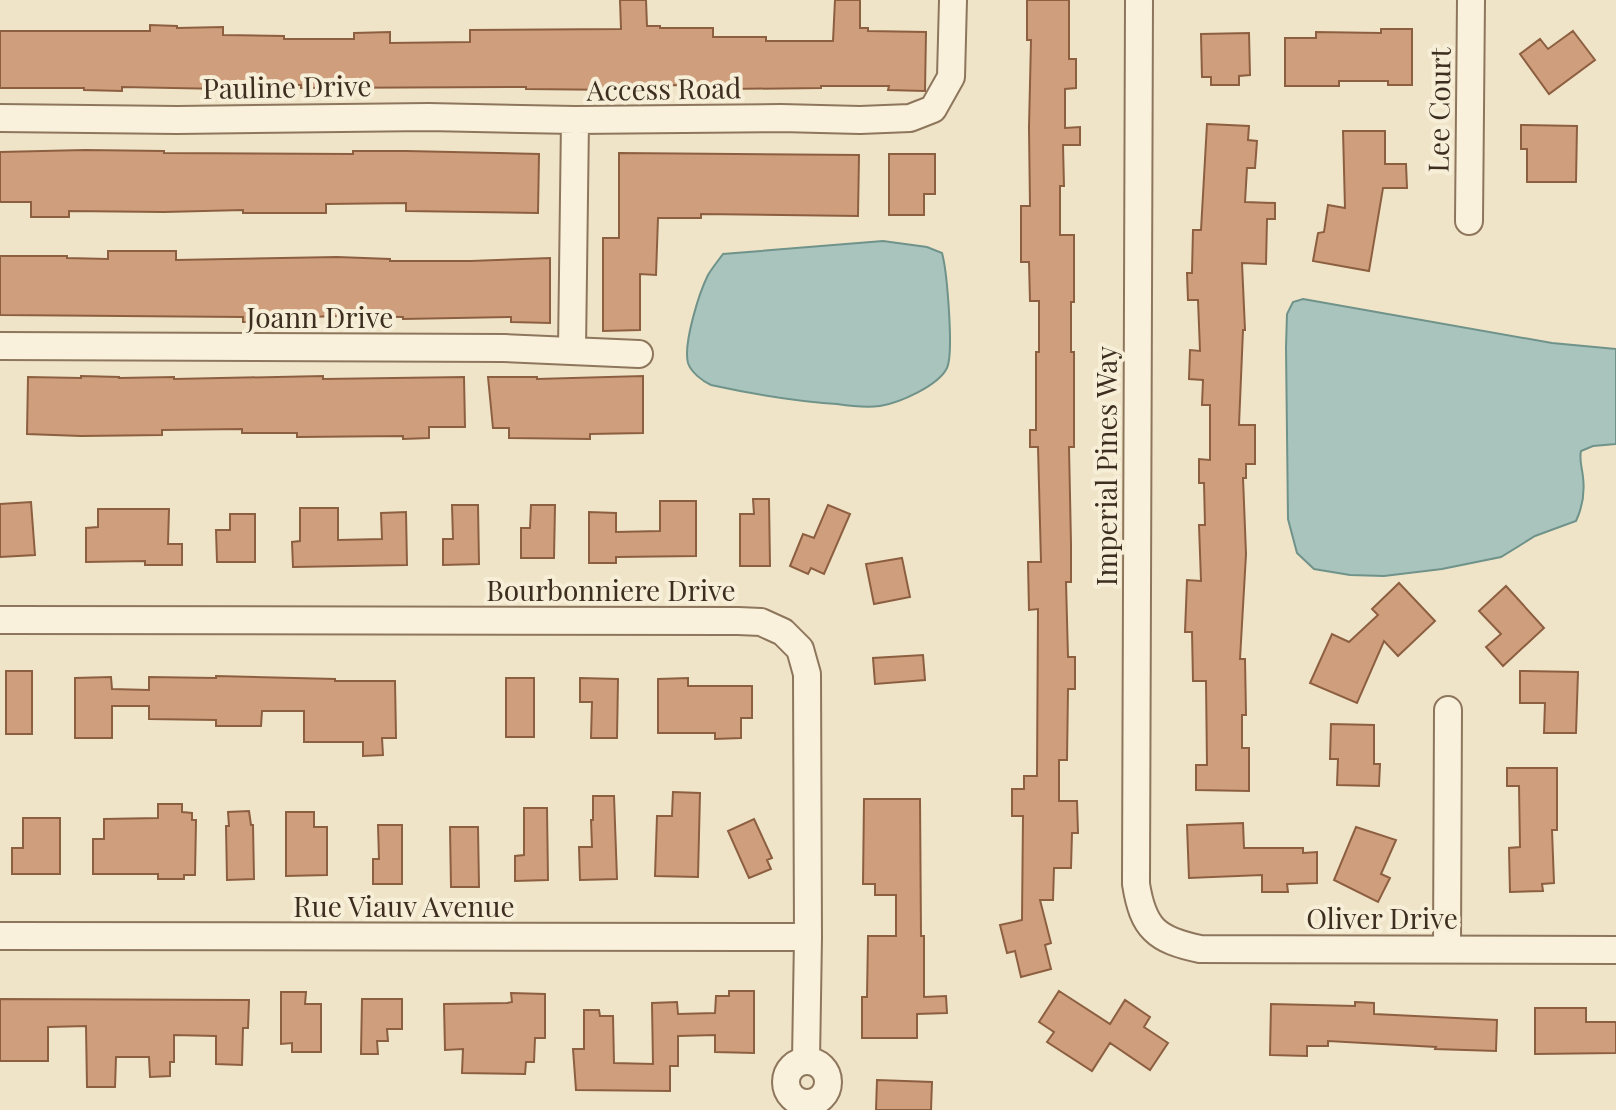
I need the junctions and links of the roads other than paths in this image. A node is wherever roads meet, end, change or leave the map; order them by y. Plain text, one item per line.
1 (953, 0) edge
2 (1139, 0) edge
3 (1471, 0) edge
4 (0, 118) edge
5 (575, 120) junction
6 (1469, 221) dead end
7 (0, 346) edge
8 (572, 350) junction
9 (639, 354) dead end
10 (0, 620) edge
11 (1448, 710) dead end
12 (1152, 929) joint
13 (0, 936) edge
14 (808, 937) junction
15 (1447, 949) junction
16 (1616, 950) edge
17 (791, 1104) edge

1 - 5 street, Access Road
2 - 12 street, Imperial Pines Way
3 - 6 street, Lee Court
4 - 5 street, Pauline Drive
5 - 8 street, Access Road
7 - 8 street, Joann Drive
8 - 9 street, Joann Drive
10 - 14 street, Bourbonniere Drive
11 - 15 street
12 - 15 street, Oliver Drive
13 - 14 street, Rue Viauv Avenue
14 - 17 street, Bourbonniere Drive
15 - 16 street, Oliver Drive

